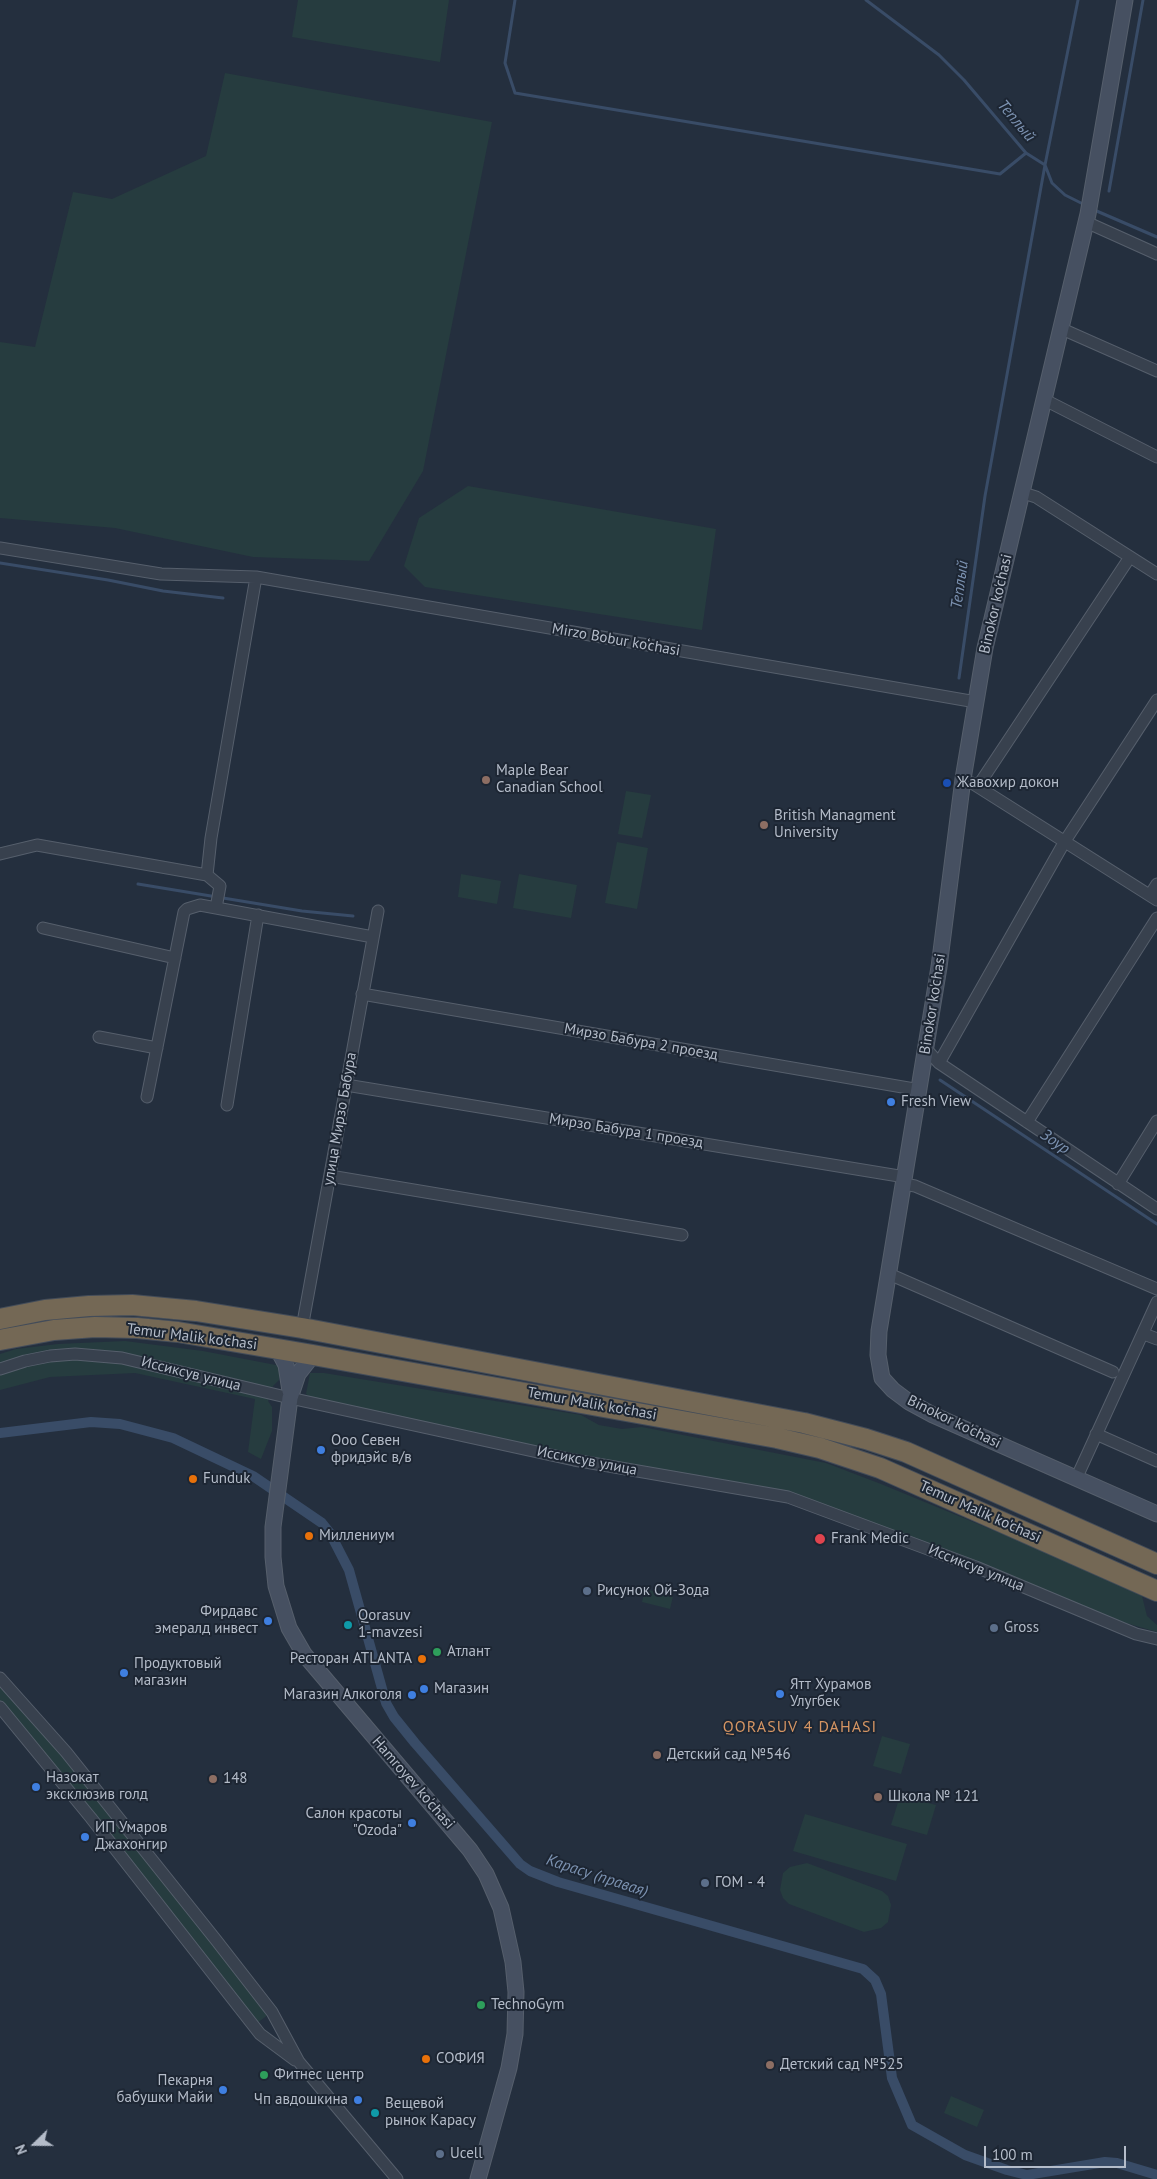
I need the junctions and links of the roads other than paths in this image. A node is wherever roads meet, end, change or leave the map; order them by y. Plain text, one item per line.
1 (1125, 0) edge
2 (1087, 218) junction
3 (1157, 254) edge
4 (1062, 329) junction
5 (1157, 372) edge
6 (1045, 400) junction
7 (1157, 456) edge
8 (1023, 493) junction
9 (0, 548) edge
10 (1130, 557) junction
11 (1157, 574) edge
12 (256, 577) junction
13 (1157, 700) edge
14 (976, 702) junction
15 (963, 779) junction
16 (978, 786) junction
17 (1065, 842) junction
18 (0, 854) edge
19 (207, 875) junction
20 (1157, 884) edge
21 (1153, 897) edge
22 (216, 908) junction
23 (378, 911) dead end
24 (258, 915) junction
25 (1157, 918) edge
26 (43, 928) dead end
27 (373, 937) junction
28 (175, 958) junction
29 (362, 994) junction
30 (99, 1037) dead end
31 (157, 1048) junction
32 (926, 1049) junction
33 (939, 1063) junction
34 (346, 1086) junction
35 (920, 1090) junction
36 (147, 1097) dead end
37 (227, 1105) dead end
38 (1026, 1122) junction
39 (1157, 1122) edge
40 (330, 1176) junction
41 (905, 1181) junction
42 (1118, 1184) junction
43 (1157, 1209) edge
44 (682, 1234) dead end
45 (888, 1274) junction
46 (1157, 1289) edge
47 (1157, 1302) edge
48 (0, 1306) edge
49 (89, 1306) junction
50 (0, 1318) edge
51 (302, 1328) junction
52 (1144, 1334) junction
53 (1157, 1339) edge
54 (0, 1340) edge
55 (277, 1348) junction
56 (313, 1355) junction
57 (0, 1369) edge
58 (1113, 1372) dead end
59 (290, 1398) junction
60 (1096, 1434) junction
61 (1157, 1461) edge
62 (1076, 1479) junction
63 (1157, 1514) edge
64 (1108, 1542) junction
65 (1098, 1564) junction
66 (1157, 1564) edge
67 (1157, 1591) edge
68 (1157, 1639) edge
69 (0, 1678) edge
70 (0, 1707) edge
71 (299, 2062) junction
72 (397, 2179) edge
73 (478, 2179) edge

1 - 2 main road, Binokor ko'chasi
2 - 3 street
2 - 4 main road, Binokor ko'chasi
4 - 5 street
4 - 6 main road, Binokor ko'chasi
6 - 7 street
6 - 8 main road, Binokor ko'chasi
8 - 10 street
8 - 14 main road, Binokor ko'chasi
9 - 12 street, Mirzo Bobur ko‘chasi
10 - 11 street
10 - 16 street
12 - 14 street, Mirzo Bobur ko‘chasi
12 - 19 street
13 - 17 street
14 - 15 main road, Binokor ko'chasi
15 - 16 street
15 - 32 main road, Binokor ko'chasi
16 - 17 street
17 - 21 street
17 - 33 street
18 - 19 street
19 - 22 street
20 - 21 street
22 - 24 street
22 - 28 street
23 - 27 street, улица Мирзо Бабура
24 - 27 street
24 - 37 street
25 - 38 street
26 - 28 street
27 - 29 street, улица Мирзо Бабура
28 - 31 street
29 - 34 street, улица Мирзо Бабура
29 - 35 street, Мирзо Бабура 2 проезд
30 - 31 street
31 - 36 street
32 - 33 street
32 - 35 main road, Binokor ko'chasi
33 - 38 street
34 - 40 street, улица Мирзо Бабура
34 - 41 street, Мирзо Бабура 1 проезд
35 - 41 main road, Binokor ko'chasi
38 - 42 street
39 - 42 street
40 - 44 street
40 - 51 street, улица Мирзо Бабура
41 - 45 main road, Binokor ko'chasi
41 - 46 street, Мирзо Бабура 1 проезд
42 - 43 street
45 - 58 street
45 - 62 main road, Binokor ko'chasi
47 - 52 street
48 - 49 highway
49 - 50 highway, Temur Malik ko'chasi
49 - 51 highway, Temur Malik ko'chasi
51 - 64 highway, Temur Malik ko'chasi
52 - 53 street
52 - 60 street
54 - 55 highway, Temur Malik ko'chasi
55 - 56 highway, Temur Malik ko'chasi
55 - 59 main road, Hamroyev ko'chasi
56 - 59 main road, Hamroyev ko'chasi
56 - 65 highway, Temur Malik ko'chasi
57 - 59 street, Иссиксув улица
59 - 68 street, Иссиксув улица
59 - 73 main road, Hamroyev ko'chasi
60 - 61 street
60 - 62 street
62 - 63 main road, Binokor ko'chasi
64 - 65 highway
64 - 66 highway, Temur Malik ko'chasi
65 - 67 highway, Temur Malik ko'chasi
69 - 71 street
70 - 71 street
71 - 72 street

